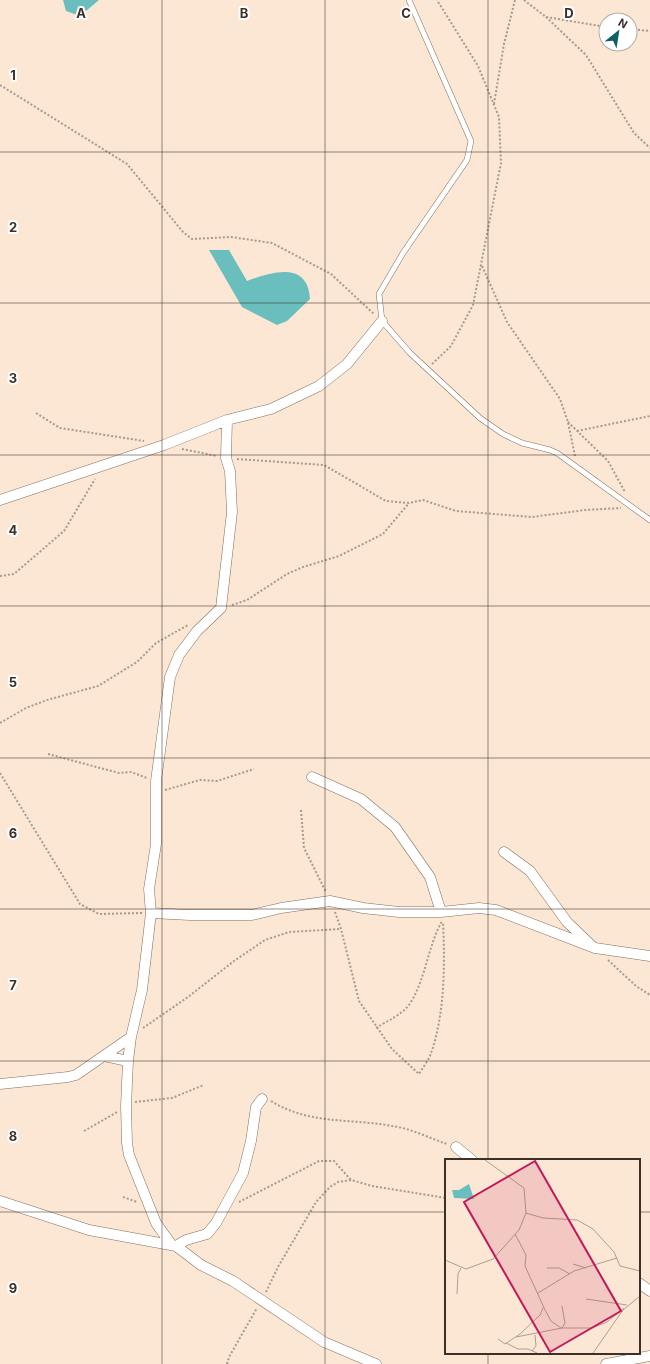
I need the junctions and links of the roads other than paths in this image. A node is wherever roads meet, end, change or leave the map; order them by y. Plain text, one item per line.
1 (409, 0) edge
2 (382, 321) junction
3 (227, 420) junction
4 (0, 500) edge
5 (650, 520) edge
6 (312, 777) dead end
7 (504, 852) dead end
8 (151, 913) junction
9 (442, 916) junction
10 (595, 948) junction
11 (650, 956) edge
12 (131, 1037) junction
13 (104, 1056) junction
14 (128, 1061) junction
15 (0, 1084) edge
16 (262, 1099) road end
17 (456, 1147) road end
18 (471, 1159) edge
19 (0, 1201) edge
20 (173, 1245) junction
21 (640, 1284) edge
22 (650, 1291) edge
23 (650, 1356) edge
24 (376, 1364) edge
25 (606, 1364) edge

1 - 2 lane
2 - 3 street
2 - 5 lane
3 - 4 street
3 - 8 street
6 - 9 street
7 - 10 street
8 - 9 street
8 - 12 street
9 - 10 street
10 - 11 street
12 - 13 street
12 - 14 street
13 - 14 street
13 - 15 street
14 - 20 street
16 - 20 street
17 - 18 street
19 - 20 street
20 - 24 street
21 - 22 street
23 - 25 street

